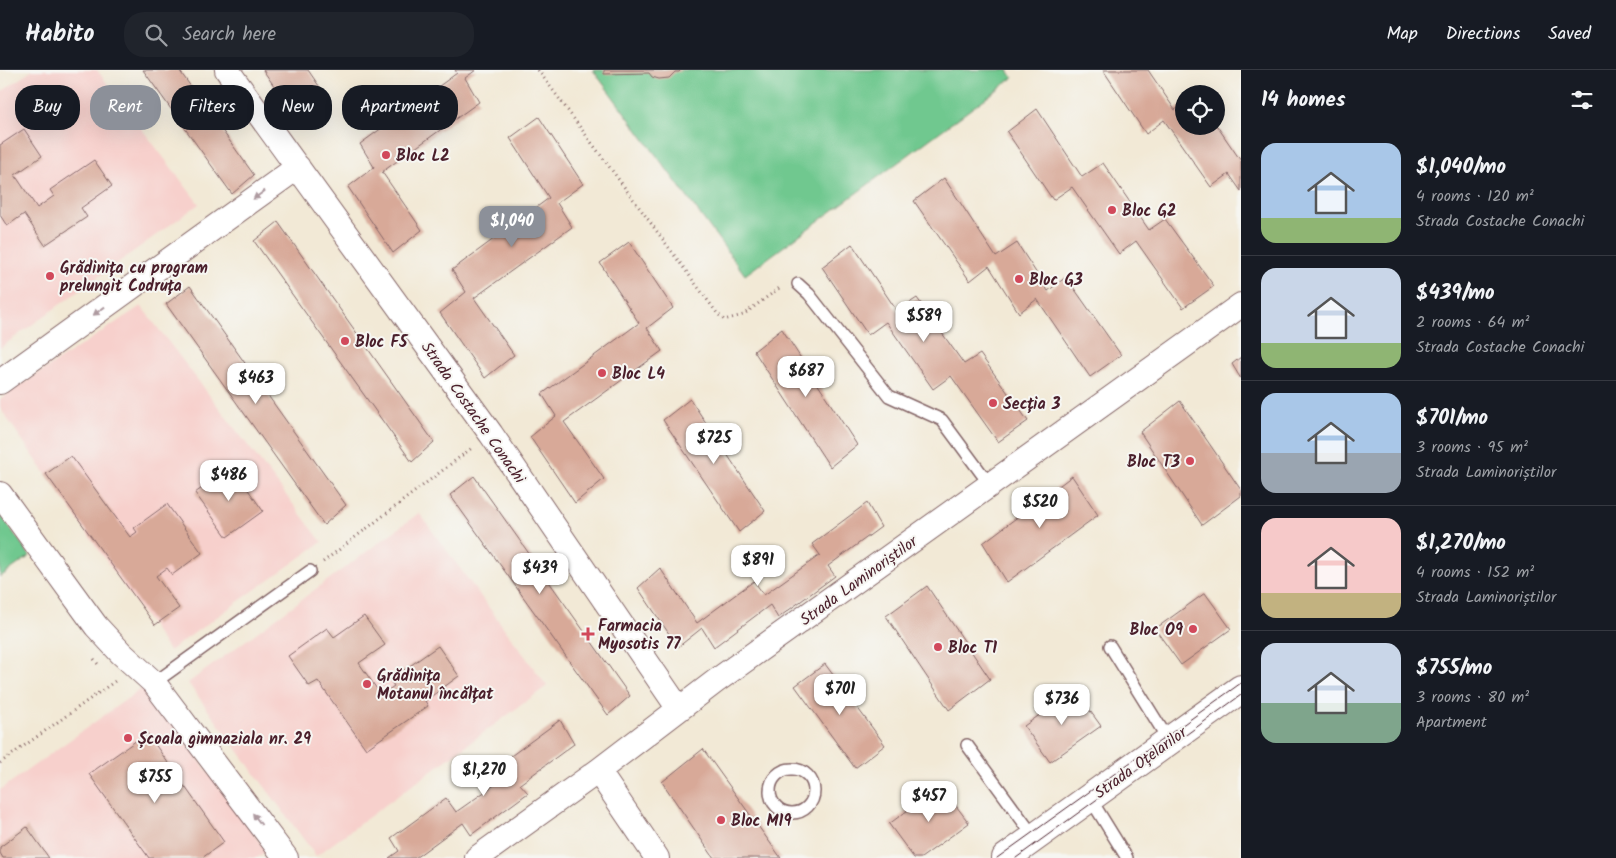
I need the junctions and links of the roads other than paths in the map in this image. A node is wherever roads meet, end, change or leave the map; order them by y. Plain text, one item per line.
1 (227, 70) edge
2 (298, 167) junction
3 (798, 284) road end
4 (1241, 306) edge
5 (0, 382) edge
6 (990, 485) junction
7 (0, 494) edge
8 (310, 571) road end
9 (1110, 646) dead end
10 (154, 683) junction
11 (1241, 689) edge
12 (679, 709) junction
13 (1169, 741) junction
14 (967, 745) dead end
15 (598, 772) junction
16 (1090, 798) junction
17 (1037, 837) junction
18 (286, 858) edge
19 (478, 858) edge
20 (657, 858) edge
21 (1006, 858) edge
22 (1126, 858) edge

1 - 2 street, Strada Costache Conachi
2 -> 5 street
2 - 12 street, Strada Costache Conachi
3 - 6 lane
4 - 6 street, Strada Laminoriștilor
6 - 12 street, Strada Laminoriștilor
7 - 10 street
8 - 10 lane
9 - 13 lane
18 -> 10 street
11 - 13 main road, Strada Oțelarilor
12 - 15 street, Strada Laminoriștilor
13 - 16 main road, Strada Oțelarilor
14 - 17 lane
15 - 19 street, Strada Laminoriștilor
15 - 20 street
16 - 17 main road, Strada Oțelarilor
16 - 22 lane
17 - 21 main road, Strada Oțelarilor

